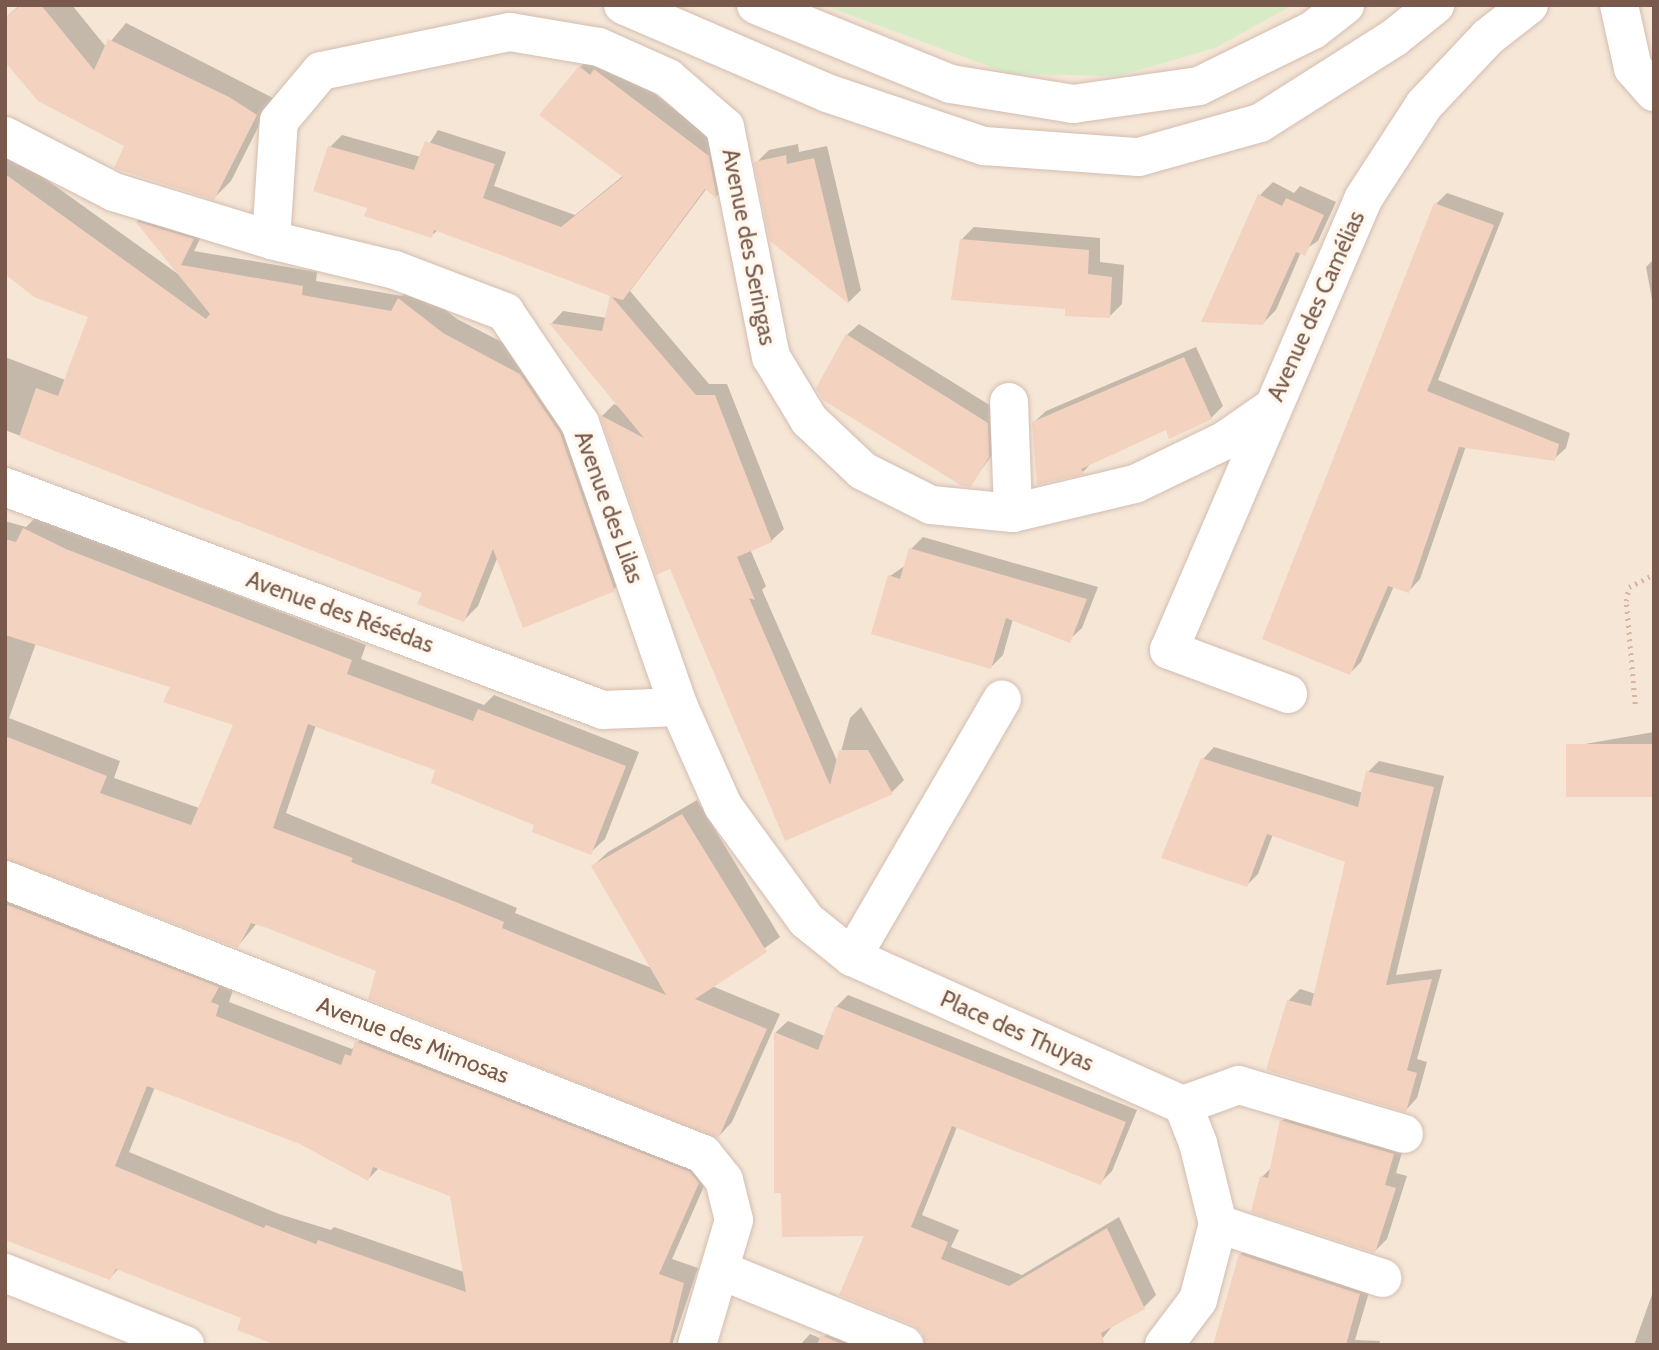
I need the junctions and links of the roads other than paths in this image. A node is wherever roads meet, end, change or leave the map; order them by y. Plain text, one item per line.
1 (623, 5) edge
2 (756, 5) edge
3 (1345, 5) edge
4 (1435, 5) edge
5 (1529, 5) edge
6 (1619, 5) edge
7 (1654, 92) edge
8 (5, 136) edge
9 (271, 240) junction
10 (1009, 402) dead end
11 (1270, 409) junction
12 (5, 487) edge
13 (1013, 513) junction
14 (1288, 694) dead end
15 (1002, 699) dead end
16 (679, 707) junction
17 (5, 880) edge
18 (806, 920) joint
19 (852, 957) junction
20 (1183, 1105) junction
21 (1404, 1134) dead end
22 (1218, 1224) junction
23 (720, 1270) junction
24 (5, 1273) edge
25 (1382, 1278) dead end
26 (185, 1345) edge
27 (697, 1345) edge
28 (904, 1345) edge
29 (1164, 1345) edge

1 - 4 street
2 - 3 street
5 - 11 street, Avenue des Camélias
6 - 7 street
8 - 9 street, Avenue des Lilas
9 - 13 street, Avenue des Seringas
9 - 16 street, Avenue des Lilas
10 - 13 street
11 - 13 street, Avenue des Seringas
11 - 14 street, Avenue des Camélias
12 - 16 street, Avenue des Résédas
15 - 19 street
16 - 18 street, Avenue des Lilas
17 - 23 street, Avenue des Mimosas
18 - 19 street, Place des Thuyas
19 - 20 street, Place des Thuyas
20 - 21 street
20 - 22 street
22 - 25 street
22 - 29 street
23 - 27 street, Avenue des Mimosas
23 - 28 street
24 - 26 street

